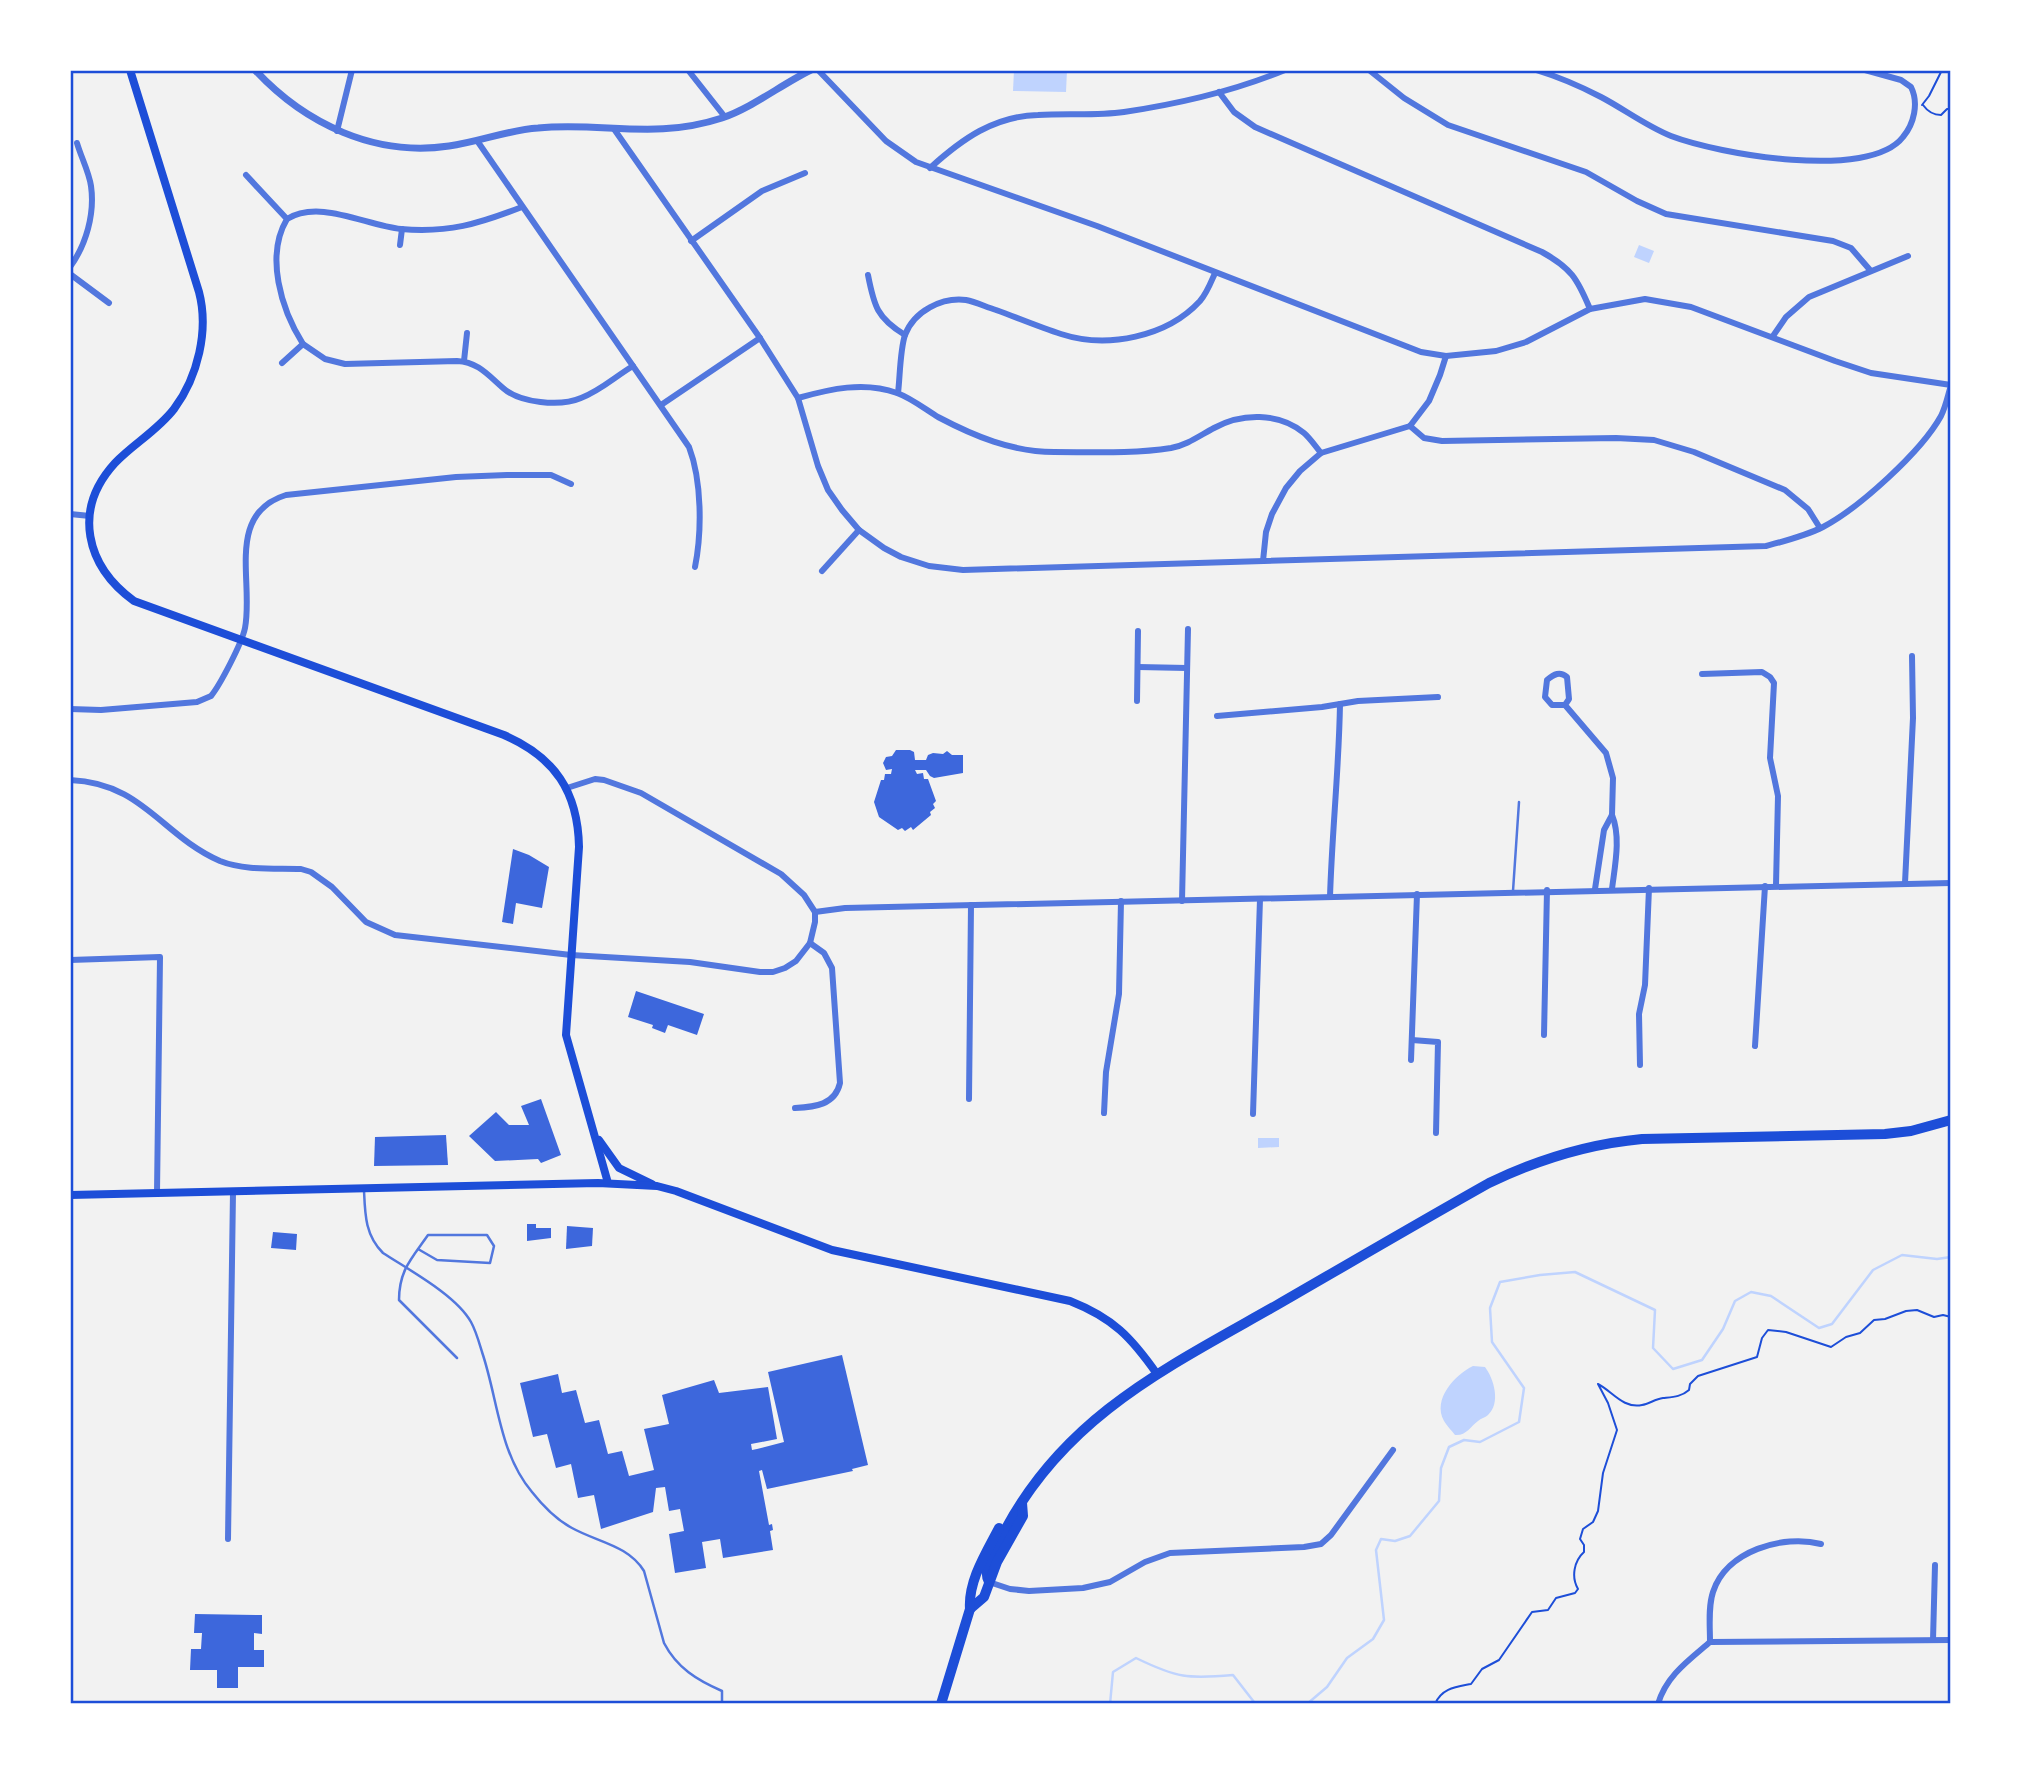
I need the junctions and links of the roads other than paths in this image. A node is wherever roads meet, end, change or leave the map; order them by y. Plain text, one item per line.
1 (130, 70) edge
2 (255, 70) edge
3 (352, 70) edge
4 (688, 70) edge
5 (811, 70) edge
6 (818, 70) edge
7 (1285, 70) edge
8 (1369, 70) edge
9 (1536, 70) edge
10 (1865, 70) edge
11 (1219, 92) junction
12 (725, 117) junction
13 (614, 130) junction
14 (337, 131) junction
15 (478, 142) junction
16 (77, 143) dead end
17 (930, 167) junction
18 (805, 173) dead end
19 (246, 175) dead end
20 (522, 207) junction
21 (287, 219) junction
22 (402, 229) junction
23 (691, 241) junction
24 (400, 245) dead end
25 (1908, 256) dead end
26 (70, 267) edge
27 (1870, 271) junction
28 (1215, 273) junction
29 (70, 274) edge
30 (867, 275) dead end
31 (109, 303) dead end
32 (1590, 309) junction
33 (467, 333) dead end
34 (905, 335) junction
35 (1773, 336) junction
36 (760, 338) junction
37 (303, 344) junction
38 (1446, 356) junction
39 (464, 361) junction
40 (282, 363) dead end
41 (633, 366) junction
42 (1951, 385) edge
43 (898, 393) junction
44 (798, 398) junction
45 (661, 405) junction
46 (1410, 426) junction
47 (1321, 453) junction
48 (571, 484) dead end
49 (70, 514) edge
50 (90, 516) junction
51 (1821, 528) junction
52 (859, 530) junction
53 (1263, 561) junction
54 (695, 566) dead end
55 (822, 570) dead end
56 (1188, 629) dead end
57 (1138, 631) dead end
58 (240, 641) junction
59 (1912, 656) dead end
60 (1138, 667) junction
61 (1187, 668) junction
62 (1702, 674) dead end
63 (1438, 697) dead end
64 (1137, 701) dead end
65 (1340, 704) junction
66 (1565, 705) junction
67 (70, 709) edge
68 (1217, 716) dead end
69 (70, 780) edge
70 (567, 788) junction
71 (1520, 802) dead end
72 (1612, 815) junction
73 (1905, 883) junction
74 (1951, 883) edge
75 (1776, 885) junction
76 (1765, 886) junction
77 (1649, 888) junction
78 (1595, 889) junction
79 (1612, 889) junction
80 (1547, 890) junction
81 (1513, 891) junction
82 (1417, 894) junction
83 (1330, 897) junction
84 (1260, 899) junction
85 (1121, 901) junction
86 (1182, 901) junction
87 (971, 905) junction
88 (815, 912) junction
89 (810, 943) junction
90 (571, 955) junction
91 (70, 960) edge
92 (1544, 1035) dead end
93 (1412, 1040) junction
94 (1755, 1046) dead end
95 (1411, 1060) dead end
96 (1640, 1065) dead end
97 (969, 1099) dead end
98 (795, 1108) dead end
99 (1104, 1113) dead end
100 (1253, 1114) dead end
101 (1951, 1120) edge
102 (592, 1129) junction
103 (1436, 1133) dead end
104 (608, 1183) junction
105 (657, 1186) junction
106 (364, 1189) junction
107 (233, 1192) junction
108 (157, 1193) junction
109 (70, 1195) edge
110 (418, 1249) junction
111 (406, 1268) junction
112 (457, 1359) dead end
113 (1157, 1374) junction
114 (1392, 1450) dead end
115 (1022, 1502) junction
116 (228, 1539) dead end
117 (1821, 1544) dead end
118 (1934, 1565) dead end
119 (989, 1582) junction
120 (970, 1609) junction
121 (1933, 1640) junction
122 (1951, 1640) edge
123 (1710, 1642) junction
124 (722, 1704) edge
125 (941, 1704) edge
126 (1658, 1704) edge

1 - 50 main road
2 - 14 street
3 - 14 street
4 - 12 street
5 - 12 street
6 - 17 street
7 - 11 street
8 - 27 street
9 - 10 street
11 - 17 street
11 - 32 street
12 - 13 street
13 - 15 street
13 - 23 street
14 - 15 street
15 - 20 street
16 - 26 street
17 - 28 street
18 - 23 street
19 - 21 street
20 - 22 street
20 - 41 street
21 - 22 street
21 - 37 street
22 - 24 street
23 - 36 street
25 - 27 street
27 - 35 street
28 - 34 street
28 - 38 street
29 - 31 street
30 - 34 street
32 - 35 street
32 - 38 street
33 - 39 street
34 - 43 street
35 - 42 street
36 - 44 street
36 - 45 street
37 - 39 street
37 - 40 street
38 - 46 street
39 - 41 street
41 - 45 street
42 - 51 street
43 - 44 street
43 - 47 street
44 - 52 street
45 - 54 street
46 - 47 street
46 - 51 street
47 - 53 street
48 - 58 street
49 - 50 street
50 - 58 main road
51 - 53 street
52 - 53 street
52 - 55 street
56 - 61 street
57 - 60 street
58 - 67 street
58 - 70 main road
59 - 73 street
60 - 61 street
60 - 64 street
61 - 86 street
62 - 75 street
63 - 65 street
65 - 68 street
65 - 83 street
66 - 66 street
66 - 72 street
69 - 90 street
70 - 88 street
70 - 90 main road
71 - 81 lane
72 - 78 street
72 - 79 street
73 - 74 street
73 - 75 street
75 - 76 street
76 - 77 street
76 - 94 street
77 - 79 street
77 - 96 street
78 - 79 street
78 - 80 street
80 - 81 street
80 - 92 street
81 - 82 street
82 - 83 street
82 - 93 street
83 - 84 street
84 - 86 street
84 - 100 street
85 - 86 street
85 - 87 street
85 - 99 street
87 - 88 street
87 - 97 street
88 - 89 street
89 - 90 street
89 - 98 street
90 - 102 main road
91 - 108 street
93 - 95 street
93 - 103 street
101 - 113 main road
102 - 104 main road
102 - 105 main road
104 - 105 main road
104 - 106 main road
105 - 113 main road
106 - 107 main road
106 - 111 lane
107 - 108 main road
107 - 116 street
108 - 109 main road
110 - 110 lane
110 - 111 lane
111 - 112 lane
111 - 124 lane
113 - 115 main road
114 - 119 street
115 - 119 main road
115 - 120 main road
117 - 123 street
118 - 121 street
119 - 120 main road
120 - 125 main road
121 - 122 street
121 - 123 street
123 - 126 street

